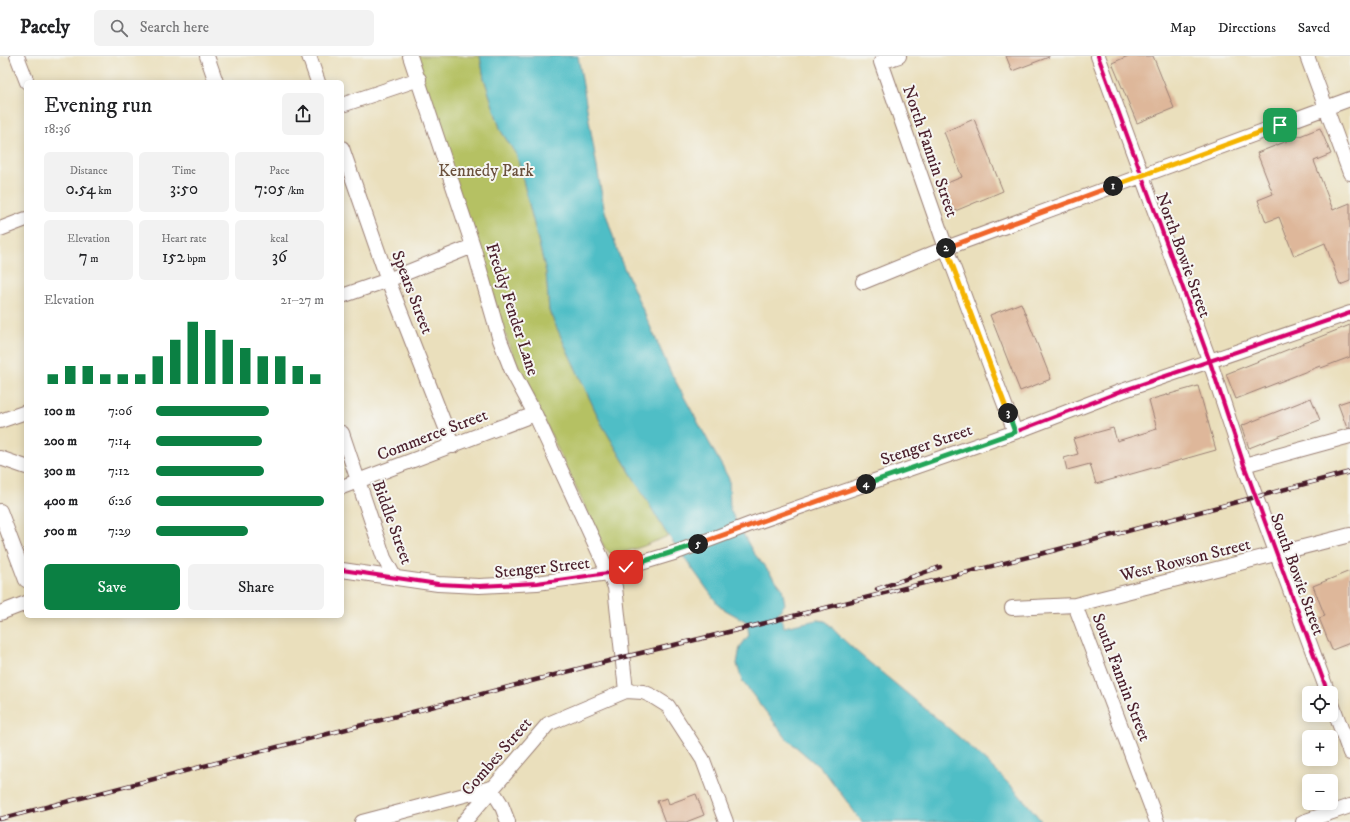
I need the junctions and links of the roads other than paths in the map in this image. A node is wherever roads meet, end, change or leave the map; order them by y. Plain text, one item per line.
1 (17, 56) edge
2 (207, 56) edge
3 (308, 56) edge
4 (410, 56) edge
5 (899, 56) edge
6 (1098, 56) edge
7 (1307, 56) edge
8 (419, 79) junction
9 (26, 80) edge
10 (215, 80) edge
11 (317, 80) edge
12 (1350, 99) edge
13 (344, 104) edge
14 (1326, 108) junction
15 (344, 154) edge
16 (1350, 173) edge
17 (1141, 176) junction
18 (24, 220) edge
19 (0, 229) edge
20 (473, 246) junction
21 (946, 248) junction
22 (388, 280) junction
23 (863, 282) dead end
24 (344, 295) edge
25 (1350, 314) edge
26 (1210, 362) junction
27 (24, 413) edge
28 (534, 414) junction
29 (0, 421) edge
30 (1015, 432) junction
31 (1350, 436) edge
32 (344, 439) edge
33 (453, 446) junction
34 (0, 458) edge
35 (1244, 465) junction
36 (24, 466) edge
37 (358, 481) junction
38 (344, 486) edge
39 (0, 511) edge
40 (1350, 535) edge
41 (1277, 554) junction
42 (344, 570) edge
43 (608, 573) junction
44 (24, 575) edge
45 (395, 578) junction
46 (24, 604) edge
47 (1075, 605) junction
48 (1012, 608) dead end
49 (0, 613) edge
50 (1325, 686) edge
51 (626, 691) junction
52 (1338, 720) edge
53 (1350, 753) edge
54 (491, 788) junction
55 (1350, 806) edge
56 (362, 822) edge
57 (464, 822) edge
58 (508, 822) edge
59 (726, 822) edge
60 (1157, 822) edge
61 (1303, 822) edge

1 - 9 street
2 - 10 street
3 - 11 street
4 - 8 street, Freddy Fender Lane
5 - 21 street, North Fannin Street
6 - 17 street, North Bowie Street
7 - 14 street
8 - 13 street
8 - 20 street, Freddy Fender Lane
12 - 14 street
14 - 16 street
14 - 17 street
15 - 22 street, Spears Street
17 - 21 street
17 - 26 street, North Bowie Street
18 - 19 street
20 - 22 street
20 - 28 street, Freddy Fender Lane
21 - 23 street
21 - 30 street, North Fannin Street
22 - 24 street
22 - 33 street, Spears Street
25 - 26 street, Stenger Street
26 - 30 street, Stenger Street
26 - 35 street, North Bowie Street
27 - 29 street
28 - 33 street, Commerce Street
28 - 43 street, Freddy Fender Lane
30 - 43 street, Stenger Street
31 - 35 street
32 - 37 street, Biddle Street
33 - 37 street, Commerce Street
34 - 36 street
35 - 41 street, South Bowie Street
37 - 38 street, Commerce Street
37 - 45 street, Biddle Street
39 - 44 street
40 - 41 street, West Rowson Street
41 - 47 street, West Rowson Street
41 - 50 street, South Bowie Street
42 - 45 street, Stenger Street
43 - 45 street, Stenger Street
43 - 51 street, Freddy Fender Lane
46 - 49 street
47 - 48 street, South Fannin Street
47 - 60 street, South Fannin Street
51 - 54 street, Combes Street
51 - 59 street
52 - 53 street
54 - 56 street
54 - 57 street, Combes Street
54 - 58 street
55 - 61 street

